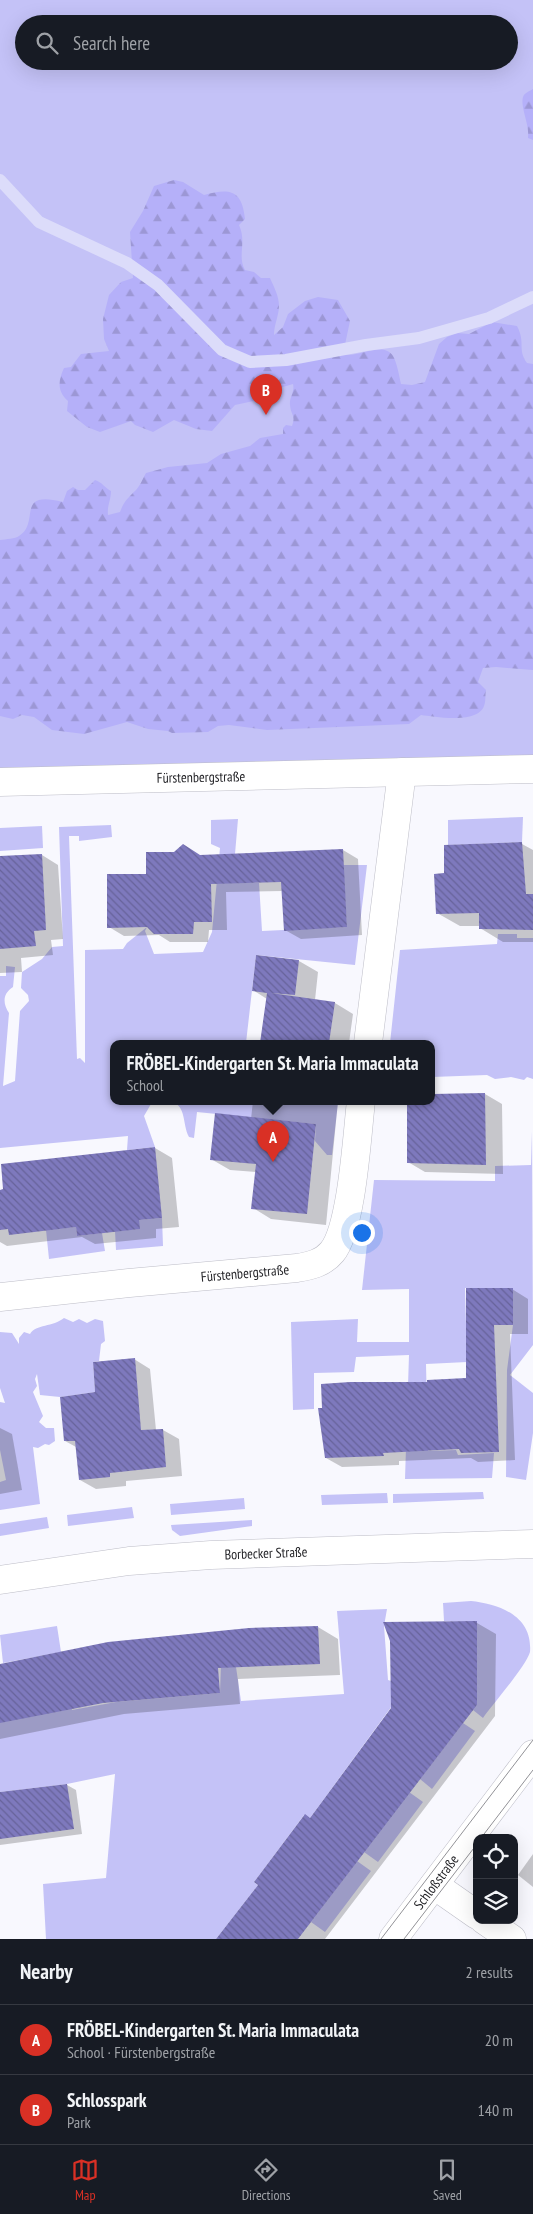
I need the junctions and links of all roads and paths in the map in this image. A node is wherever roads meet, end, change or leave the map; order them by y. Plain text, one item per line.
1 (533, 769) edge
2 (402, 772) junction
3 (0, 782) edge
4 (368, 1040) edge
5 (360, 1105) edge
6 (0, 1297) edge
7 (533, 1544) edge
8 (0, 1580) edge
9 (533, 1754) edge
10 (434, 1885) junction
11 (473, 1912) edge
12 (490, 1924) edge
13 (393, 1939) edge
14 (512, 1939) edge

1 - 2 street, Fürstenbergstraße
2 - 3 street, Fürstenbergstraße
2 - 4 street
5 - 6 street, Fürstenbergstraße
7 - 8 street, Borbecker Straße
9 - 10 street, Schloßstraße
10 - 11 street
10 - 13 street, Schloßstraße
12 - 14 street

